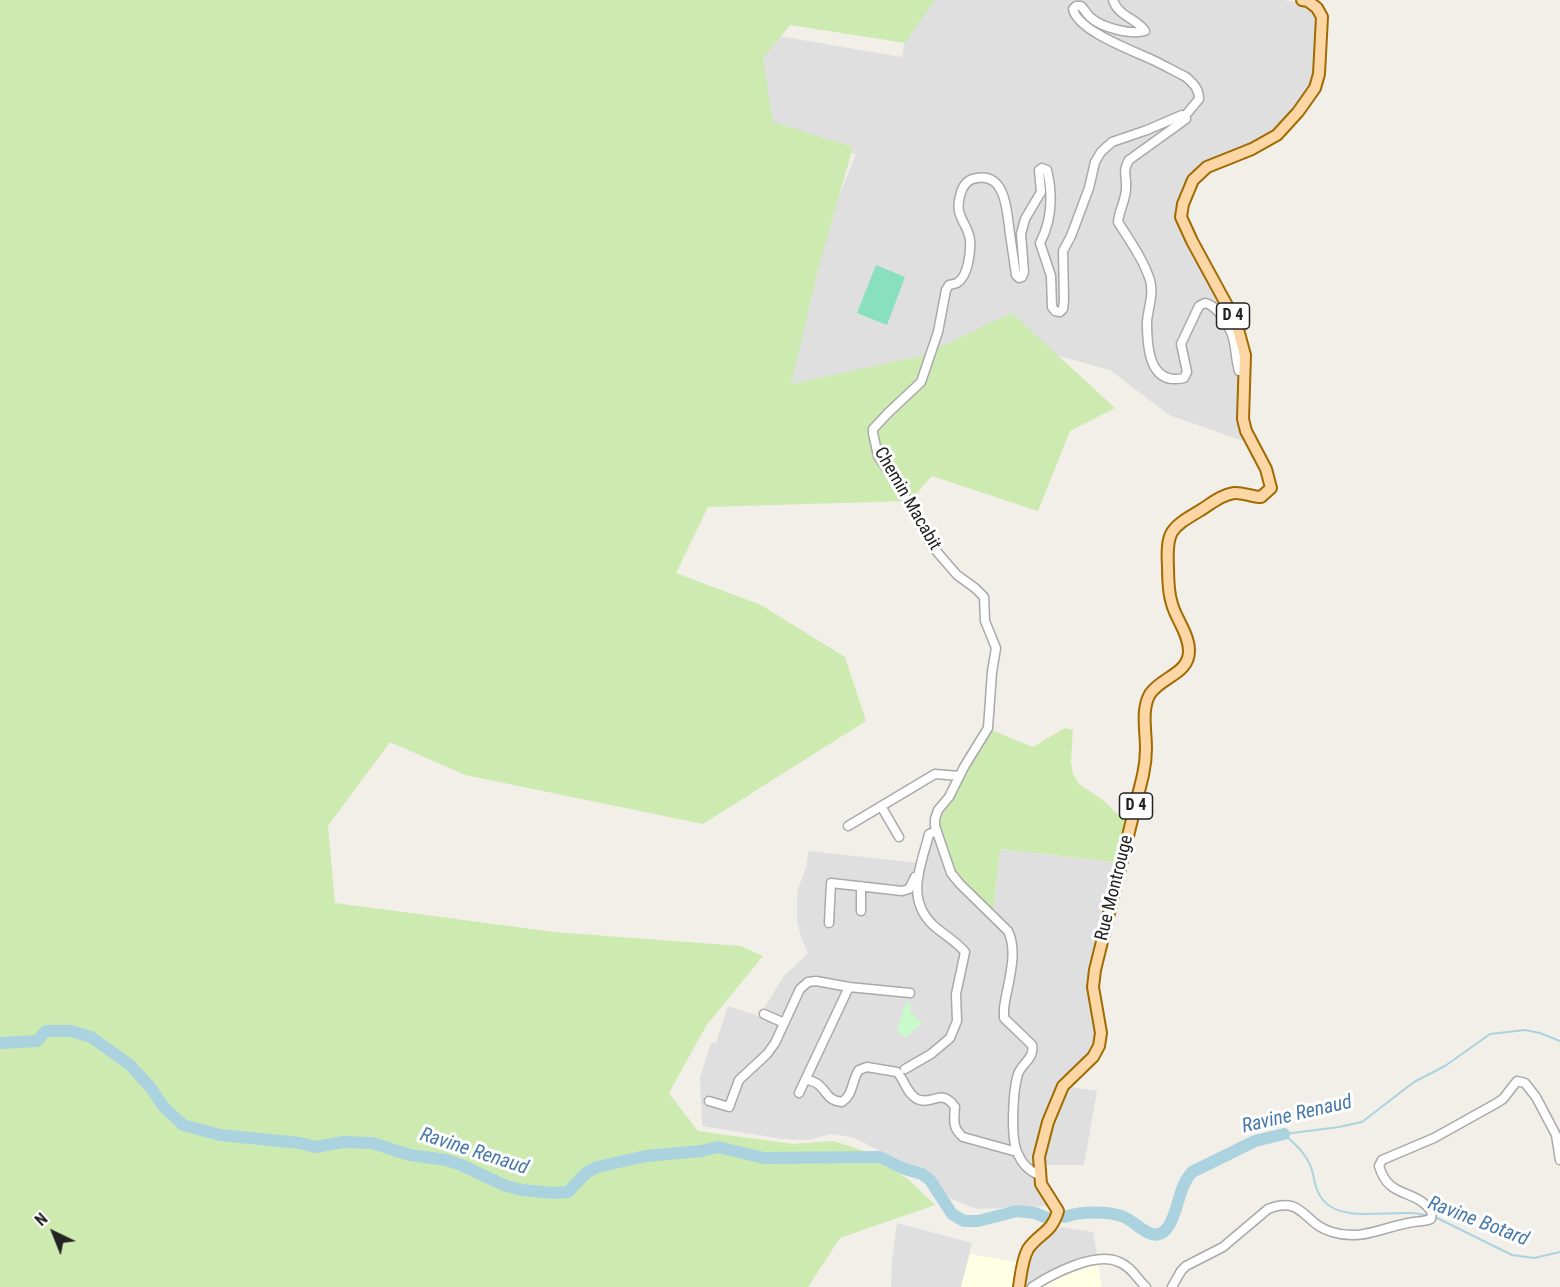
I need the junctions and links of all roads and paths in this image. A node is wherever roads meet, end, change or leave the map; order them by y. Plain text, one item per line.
1 (1113, 0) edge
2 (1302, 0) edge
3 (1185, 116) junction
4 (1244, 371) junction
5 (959, 776) junction
6 (881, 806) junction
7 (848, 826) dead end
8 (937, 831) junction
9 (899, 837) dead end
10 (921, 869) junction
11 (861, 886) junction
12 (861, 911) dead end
13 (829, 923) dead end
14 (849, 987) junction
15 (910, 993) dead end
16 (764, 1014) dead end
17 (784, 1023) junction
18 (905, 1069) dead end
19 (806, 1079) junction
20 (799, 1093) dead end
21 (709, 1101) dead end
22 (1017, 1152) junction
23 (1560, 1160) edge
24 (1041, 1176) junction
25 (1019, 1287) edge
26 (1032, 1287) edge
27 (1146, 1287) edge
28 (1172, 1287) edge

1 - 3 street
2 - 4 main road, Rue Montrouge / D 4
3 - 4 street
3 - 5 street, Chemin Macabit
4 - 24 main road, Rue Montrouge / D 4
5 - 6 street
5 - 8 street, Chemin Macabit
6 - 7 street
6 - 9 street
8 - 10 street, Chemin Macabit
8 - 22 street, Chemin Macabit
10 - 11 street
10 - 18 street, Chemin Macabit
11 - 12 street
11 - 13 street
14 - 15 street
14 - 17 street
14 - 19 street
16 - 17 street
17 - 21 street
19 - 20 street
19 - 22 street
22 - 24 street
23 - 28 street
24 - 25 main road, Rue Montrouge / D 4
26 - 27 street

